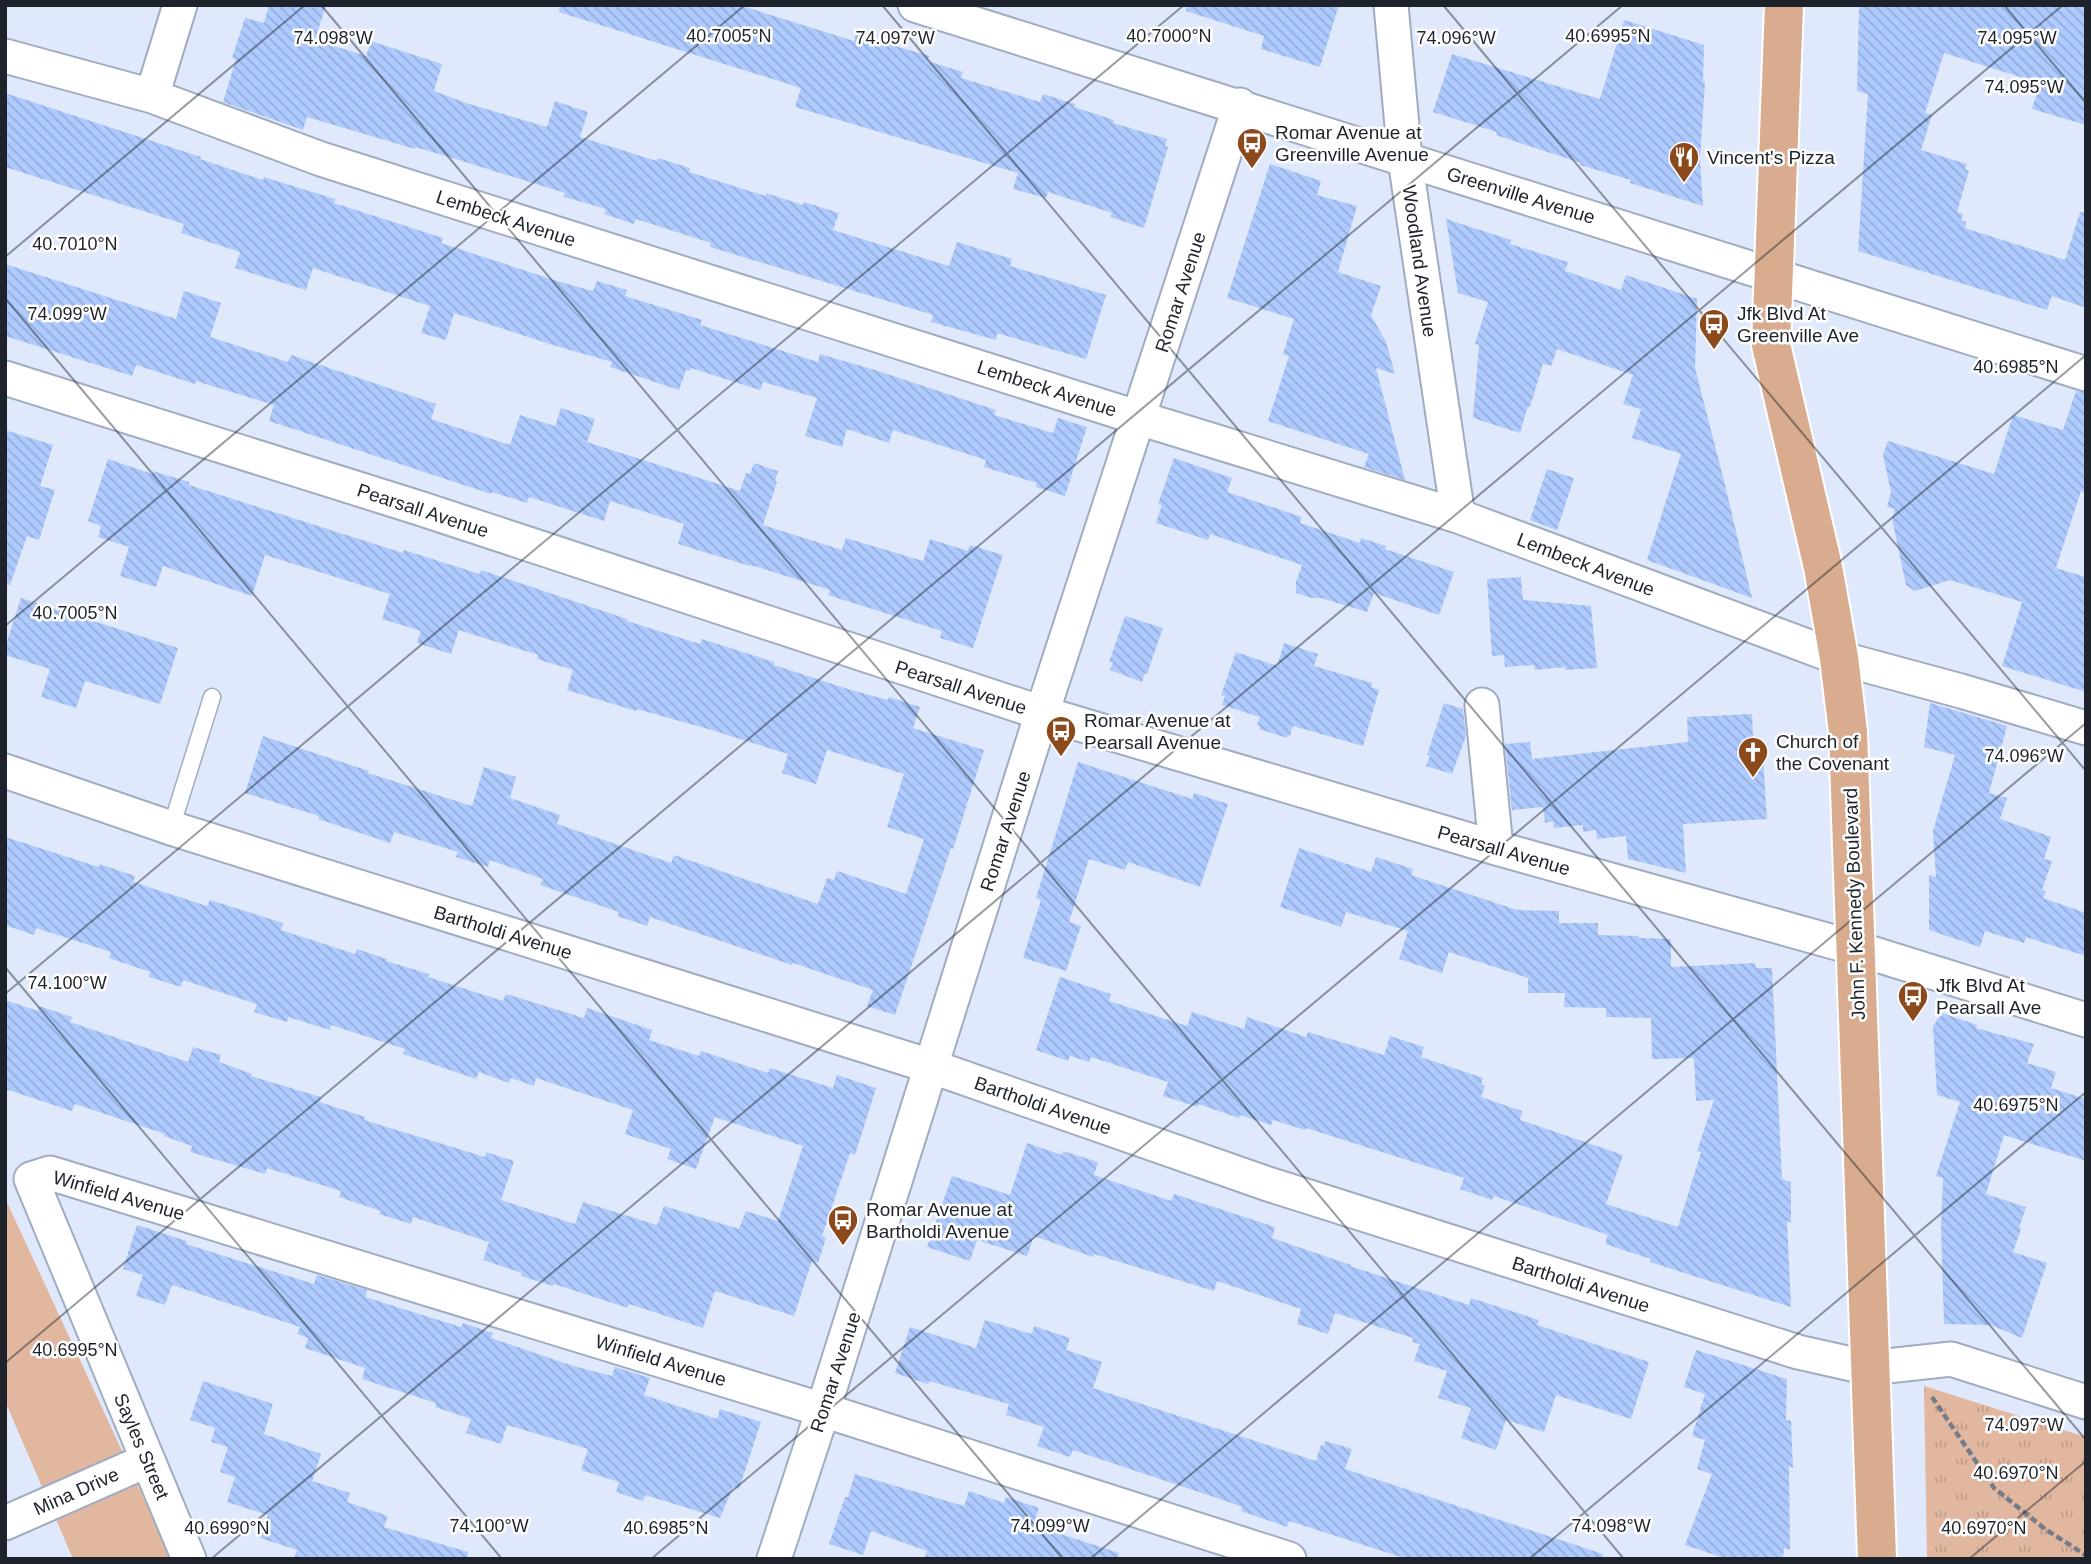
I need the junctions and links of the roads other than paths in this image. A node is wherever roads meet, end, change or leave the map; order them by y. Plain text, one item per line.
1 (180, 5) edge
2 (915, 5) edge
3 (1391, 5) edge
4 (1784, 5) edge
5 (5, 56) edge
6 (152, 96) junction
7 (1240, 105) junction
8 (1405, 159) junction
9 (1774, 274) junction
10 (2086, 374) edge
11 (5, 378) edge
12 (1139, 418) junction
13 (1458, 516) junction
14 (1839, 658) junction
15 (212, 697) dead end
16 (1482, 705) dead end
17 (1042, 713) junction
18 (2086, 728) edge
19 (5, 771) edge
20 (171, 828) junction
21 (1496, 848) junction
22 (1855, 948) junction
23 (2086, 1020) edge
24 (930, 1066) junction
25 (31, 1179) joint
26 (1869, 1368) junction
27 (2086, 1402) edge
28 (823, 1410) junction
29 (148, 1460) junction
30 (5, 1522) edge
31 (189, 1559) edge
32 (774, 1559) edge
33 (1289, 1559) edge
34 (1877, 1559) edge

1 - 6 street
2 - 7 street, Greenville Avenue
3 - 8 street, Woodland Avenue
4 - 9 main road, John F. Kennedy Boulevard
5 - 6 street, Lembeck Avenue
6 - 12 street, Lembeck Avenue
7 - 8 street, Greenville Avenue
7 - 12 street, Romar Avenue
8 - 9 street, Greenville Avenue
8 - 13 street, Woodland Avenue
9 - 10 street, Greenville Avenue
9 - 14 main road, John F. Kennedy Boulevard
11 - 17 street, Pearsall Avenue
12 - 13 street, Lembeck Avenue
12 - 17 street, Romar Avenue
13 - 14 street, Lembeck Avenue
14 - 18 street, Lembeck Avenue
14 - 22 main road, John F. Kennedy Boulevard
15 - 20 lane
16 - 21 street
17 - 21 street, Pearsall Avenue
17 - 24 street, Romar Avenue
19 - 20 street, Bartholdi Avenue
20 - 24 street, Bartholdi Avenue
21 - 22 street, Pearsall Avenue
22 - 23 street, Pearsall Avenue
22 - 26 main road, John F. Kennedy Boulevard
24 - 26 street, Bartholdi Avenue
24 - 28 street, Romar Avenue
25 - 28 street, Winfield Avenue
25 - 29 street, Sayles Street
26 - 27 street, Bartholdi Avenue
26 - 34 main road, John F. Kennedy Boulevard
28 - 32 street, Romar Avenue
28 - 33 street, Winfield Avenue
29 - 30 street, Mina Drive
29 - 31 street, Sayles Street

